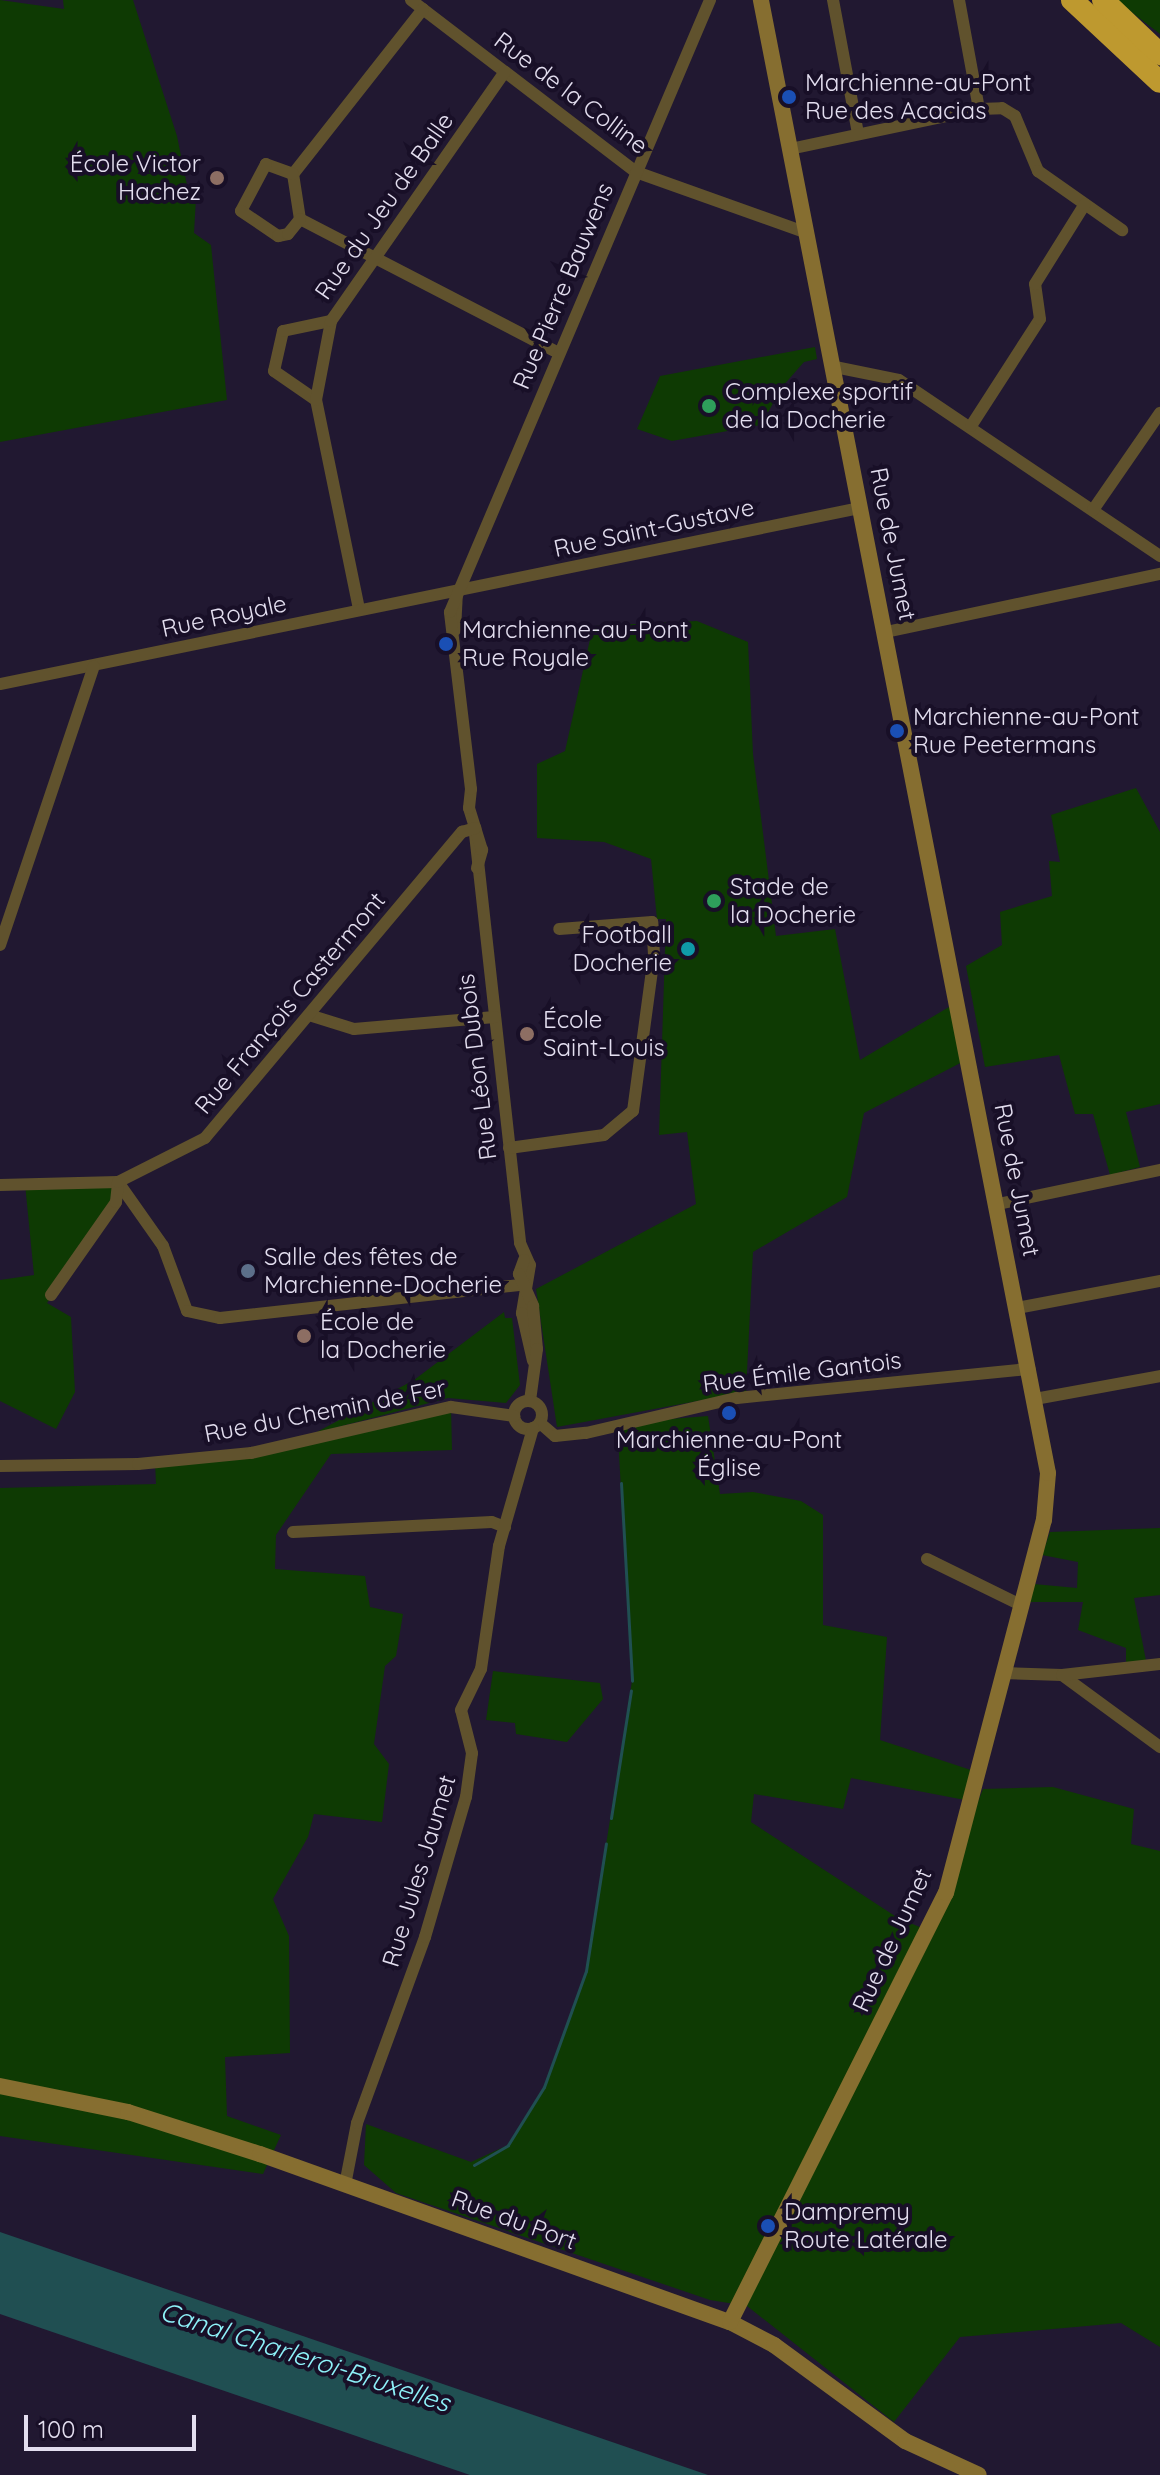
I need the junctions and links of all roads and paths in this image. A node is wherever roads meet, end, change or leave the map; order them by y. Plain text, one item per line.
1 (411, 0) edge
2 (710, 0) edge
3 (761, 0) edge
4 (833, 0) edge
5 (959, 0) edge
6 (1072, 0) edge
7 (1103, 0) edge
8 (423, 9) junction
9 (1160, 54) edge
10 (505, 72) junction
11 (1160, 82) edge
12 (979, 109) junction
13 (858, 133) junction
14 (790, 149) junction
15 (636, 172) junction
16 (293, 174) junction
17 (1085, 204) junction
18 (300, 219) junction
19 (1122, 230) dead end
20 (807, 233) junction
21 (375, 259) junction
22 (331, 321) junction
23 (558, 353) junction
24 (835, 367) junction
25 (316, 400) junction
26 (1160, 413) edge
27 (971, 426) junction
28 (860, 508) junction
29 (1093, 510) junction
30 (1160, 556) edge
31 (1160, 574) edge
32 (457, 591) junction
33 (359, 609) junction
34 (886, 632) junction
35 (94, 666) junction
36 (0, 684) edge
37 (475, 828) junction
38 (559, 929) dead end
39 (0, 945) edge
40 (309, 1015) junction
41 (494, 1017) junction
42 (509, 1148) junction
43 (1160, 1170) edge
44 (118, 1182) junction
45 (0, 1185) edge
46 (998, 1204) junction
47 (1160, 1281) edge
48 (526, 1284) junction
49 (51, 1295) dead end
50 (1017, 1308) junction
51 (1030, 1369) junction
52 (1160, 1376) edge
53 (1035, 1399) junction
54 (530, 1401) junction
55 (514, 1416) junction
56 (536, 1426) junction
57 (0, 1466) edge
58 (505, 1527) junction
59 (293, 1532) dead end
60 (927, 1559) dead end
61 (1021, 1605) junction
62 (1160, 1664) edge
63 (1003, 1673) junction
64 (1062, 1675) junction
65 (1160, 1747) edge
66 (0, 2086) edge
67 (345, 2185) junction
68 (730, 2322) junction
69 (979, 2475) edge

1 - 8 street, Rue de la Colline
2 - 15 street, Rue Pierre Bauwens
3 - 14 street, Rue de Jumet
4 - 13 street
5 - 12 street
6 - 11 highway
7 - 9 highway
8 - 10 street, Rue de la Colline
8 - 16 street
10 - 15 street, Rue de la Colline
10 - 21 street, Rue du Jeu de Balle
12 - 13 street
12 - 17 street
13 - 14 street
14 - 20 street, Rue de Jumet
15 - 20 street, Rue de la Colline
15 - 23 street, Rue Pierre Bauwens
16 - 18 street
16 - 18 street
17 - 19 street
17 - 27 street
18 - 21 street
20 - 24 street, Rue de Jumet
21 - 22 street, Rue du Jeu de Balle
21 - 23 street
22 - 25 street, Rue du Jeu de Balle
22 - 25 street
23 - 32 street, Rue Pierre Bauwens
24 - 27 street
24 - 28 street, Rue de Jumet
25 - 33 street, Rue du Jeu de Balle
26 - 29 street
27 - 29 street
28 - 32 street, Rue Saint-Gustave
28 - 34 street, Rue de Jumet
29 - 30 street
31 - 34 street
32 - 33 street, Rue Royale
32 - 37 street, Rue Léon Dubois
33 - 35 street, Rue Royale
34 - 46 street, Rue de Jumet
35 - 36 street, Rue Royale
35 - 39 street
37 - 40 street, Rue François Castermont
37 - 41 street, Rue Léon Dubois
38 - 42 street
40 - 41 street
40 - 44 street, Rue François Castermont
41 - 42 street, Rue Léon Dubois
42 - 48 street, Rue Léon Dubois
43 - 46 street
44 - 45 street
44 - 48 street
44 - 49 street
46 - 50 street, Rue de Jumet
47 - 50 street
48 - 54 street, Rue Léon Dubois
50 - 51 street, Rue de Jumet
51 - 53 street, Rue de Jumet
51 - 56 street, Rue Émile Gantois
52 - 53 street
53 - 61 street, Rue de Jumet
54 - 55 street
54 - 56 street
55 - 56 street
55 - 57 street, Rue du Chemin de Fer
56 - 58 street, Rue Jules Jaumet
58 - 59 street
58 - 67 street, Rue Jules Jaumet
60 - 61 street
61 - 63 street, Rue de Jumet
62 - 64 street
63 - 64 street
63 - 68 street, Rue de Jumet
64 - 65 street
66 - 67 street, Rue du Port
67 - 68 street, Rue du Port
68 - 69 street, Rue du Port

